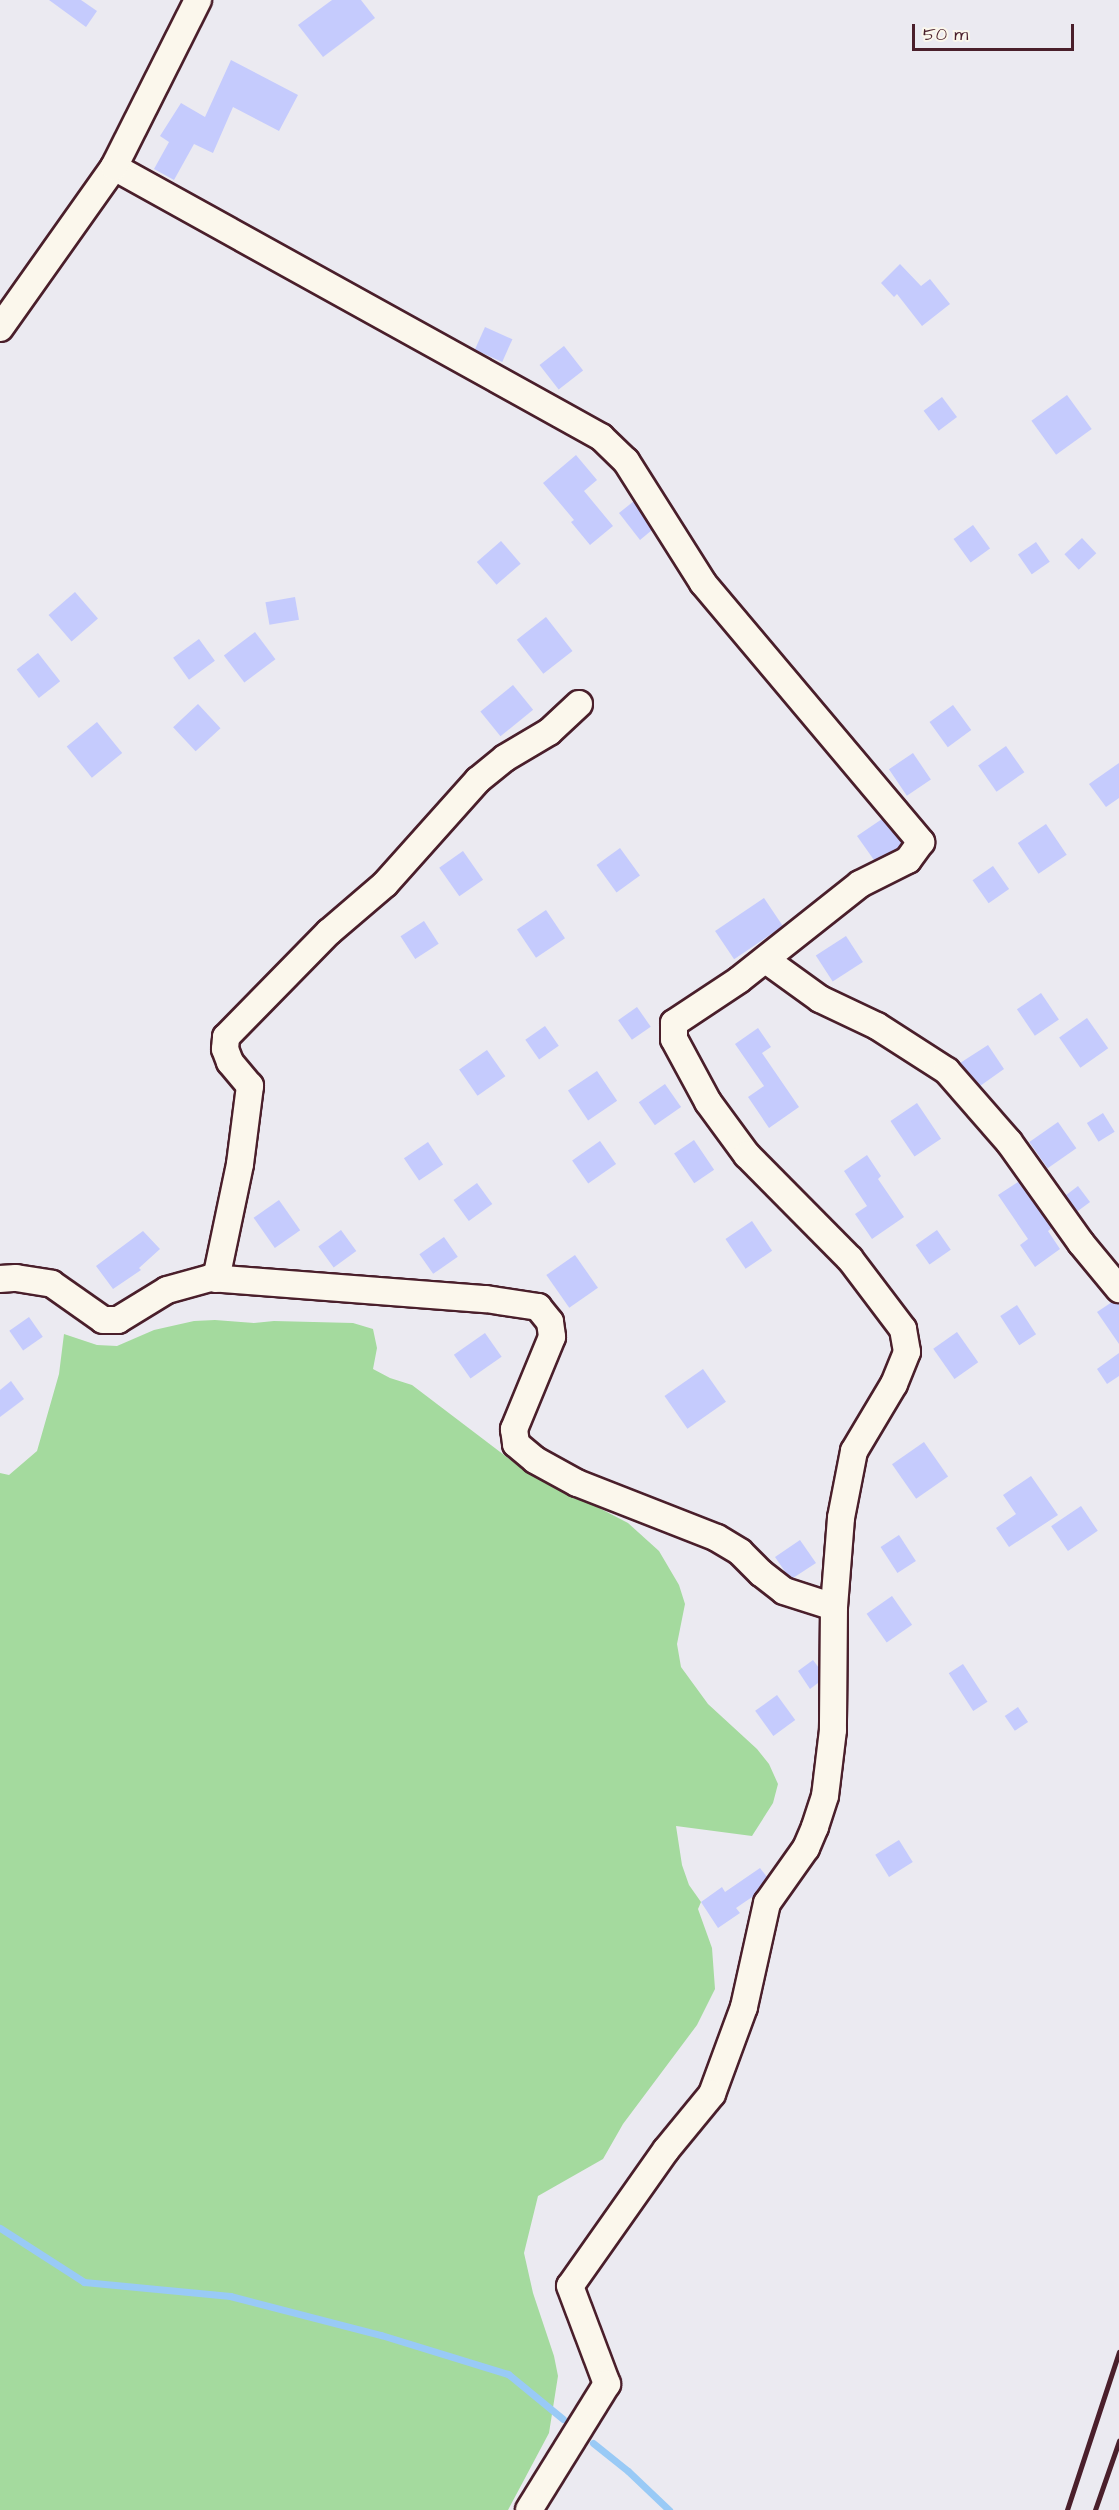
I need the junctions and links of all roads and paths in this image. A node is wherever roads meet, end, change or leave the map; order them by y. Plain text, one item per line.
1 (198, 0) edge
2 (114, 167) junction
3 (0, 328) edge
4 (579, 704) dead end
5 (766, 960) junction
6 (0, 1279) edge
7 (216, 1279) junction
8 (1119, 1289) edge
9 (834, 1607) junction
10 (530, 2510) edge

1 - 2 street
2 - 3 street
2 - 5 street
4 - 7 street
5 - 8 street
5 - 9 street
6 - 7 street
7 - 9 street
9 - 10 street

